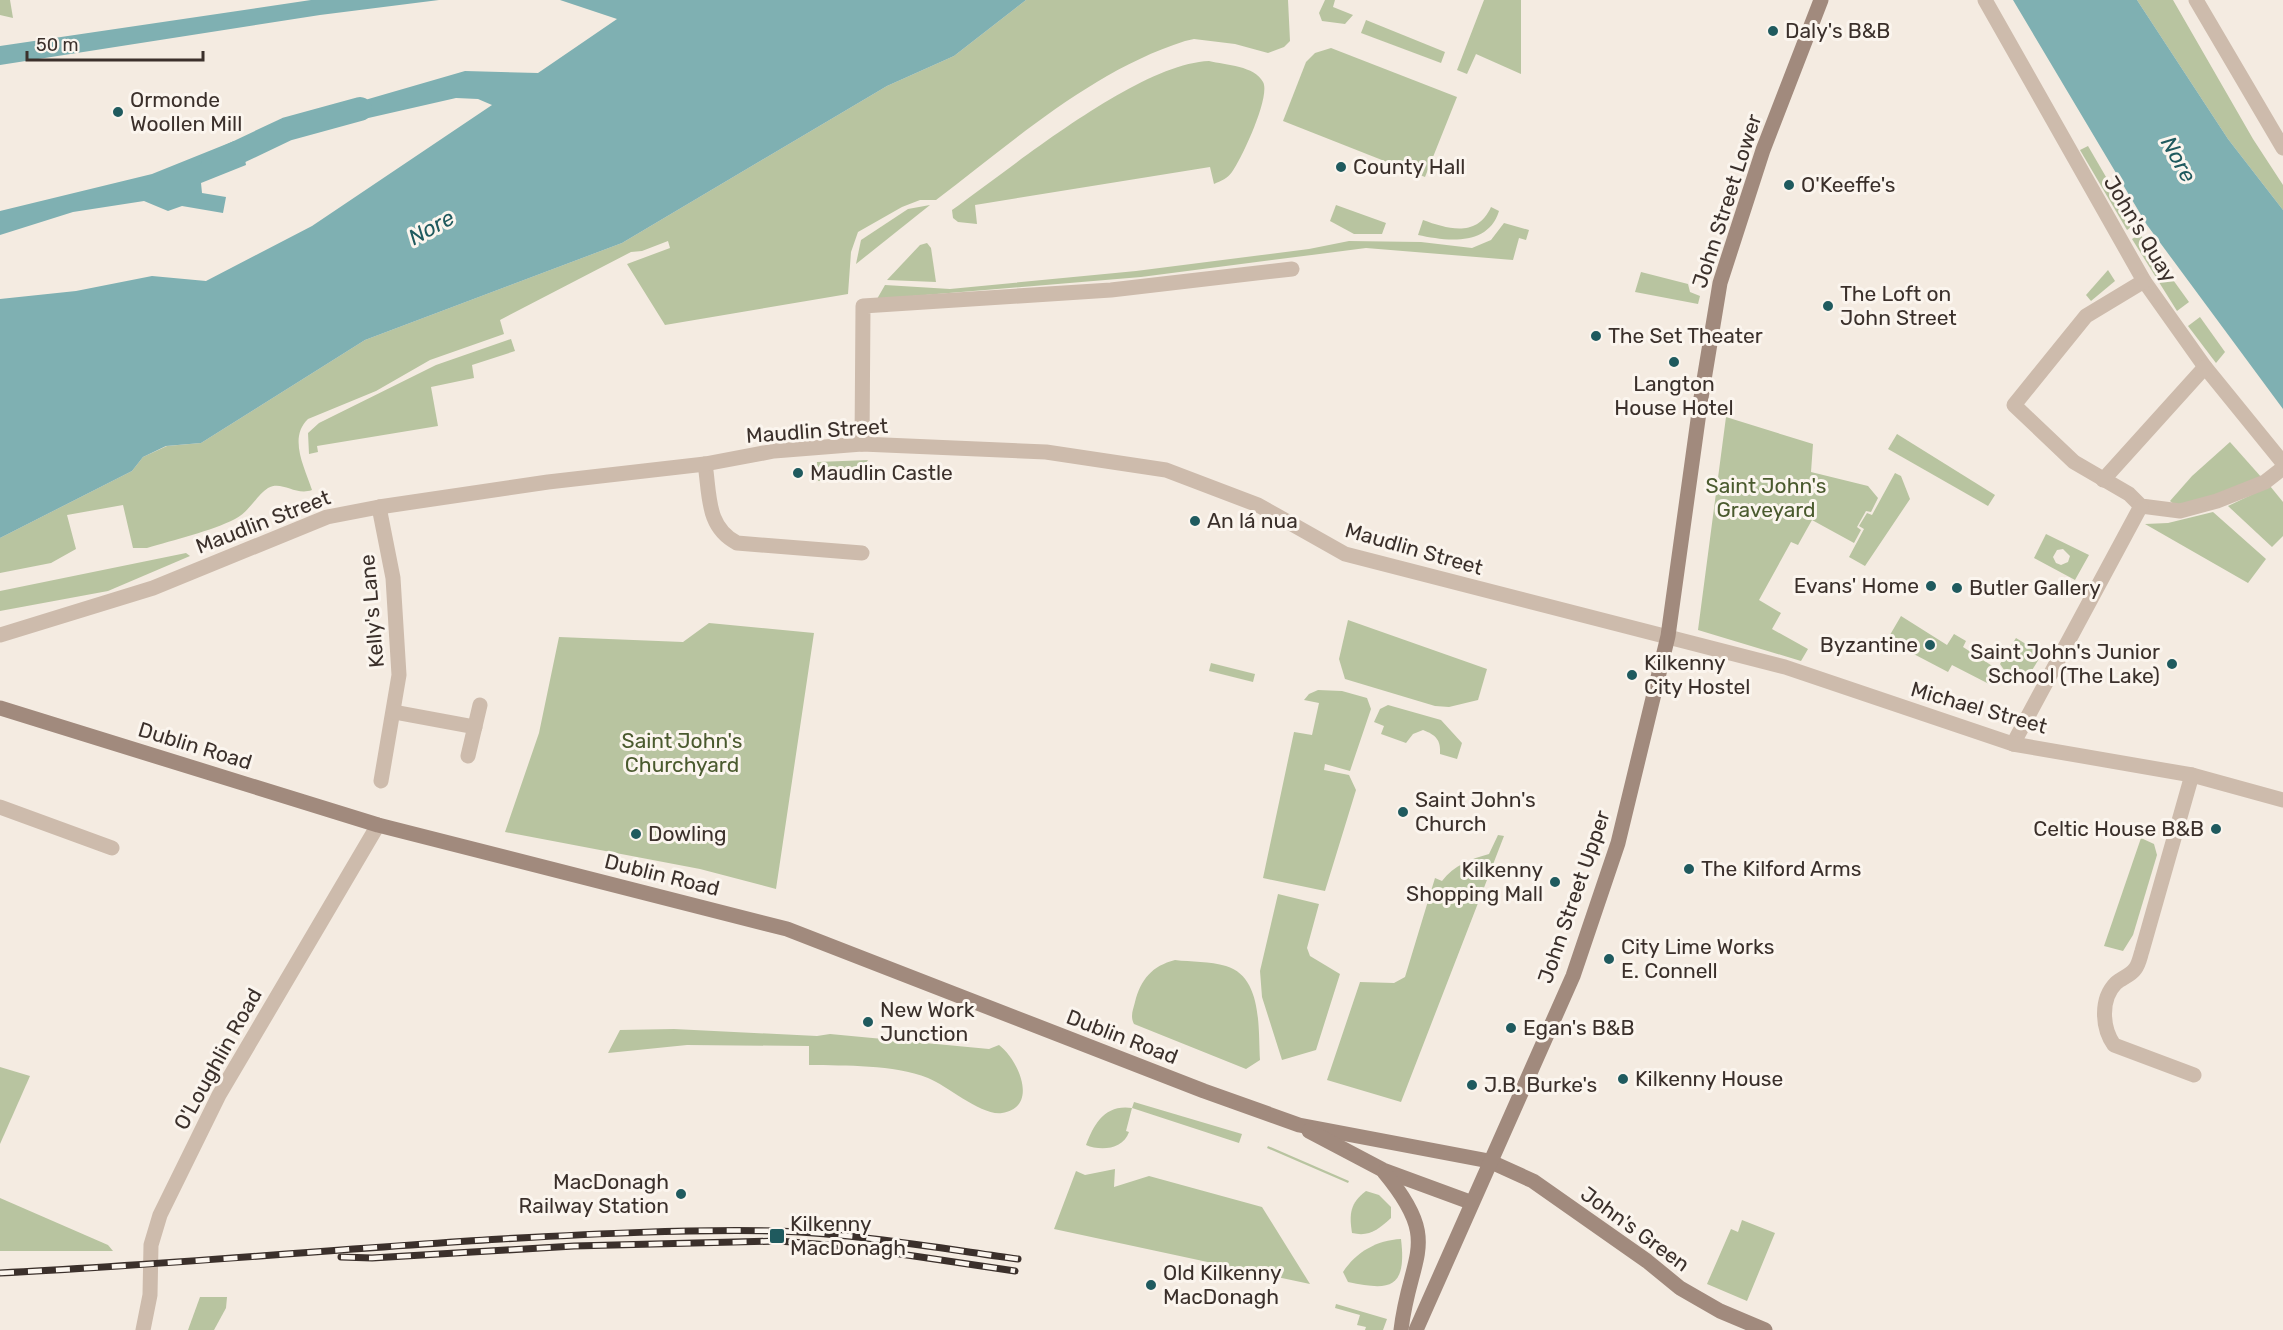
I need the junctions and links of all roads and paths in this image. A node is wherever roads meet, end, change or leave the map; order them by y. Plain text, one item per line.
1 (1821, 0) edge
2 (1985, 0) edge
3 (2196, 0) edge
4 (2283, 148) edge
5 (1292, 269) dead end
6 (2144, 281) junction
7 (2205, 367) junction
8 (862, 444) junction
9 (705, 464) junction
10 (2283, 466) edge
11 (2103, 480) junction
12 (2142, 506) junction
13 (379, 507) junction
14 (862, 553) dead end
15 (0, 635) edge
16 (1668, 636) junction
17 (480, 705) dead end
18 (0, 708) edge
19 (394, 712) junction
20 (475, 727) junction
21 (2013, 744) junction
22 (468, 756) dead end
23 (2192, 775) junction
24 (381, 781) dead end
25 (2283, 801) edge
26 (0, 807) edge
27 (378, 825) junction
28 (112, 848) dead end
29 (2194, 1075) dead end
30 (1299, 1125) junction
31 (1489, 1161) junction
32 (1383, 1170) junction
33 (1470, 1202) junction
34 (1762, 1329) edge
35 (143, 1330) edge
36 (1401, 1330) edge
37 (1416, 1330) edge

1 - 16 main road, John Street Lower
2 - 6 street, John's Quay
3 - 4 street
5 - 8 street
6 - 7 street, John's Quay
6 - 11 street
7 - 10 street, John's Quay
7 - 11 street
8 - 9 street, Maudlin Street
8 - 16 street, Maudlin Street
9 - 13 street, Maudlin Street
9 - 14 street
10 - 12 street
11 - 12 street
12 - 21 street
13 - 15 street, Maudlin Street
13 - 19 street, Kelly's Lane
16 - 21 street, Michael Street
16 - 31 main road, John Street Upper
17 - 20 street
18 - 27 main road, Dublin Road
19 - 20 street
19 - 24 street, Kelly's Lane
20 - 22 street
21 - 23 street, Michael Street
23 - 25 street, Michael Street
23 - 29 street
26 - 28 street
27 - 30 main road, Dublin Road
27 - 35 street, O'Loughlin Road
30 - 31 main road, Dublin Road
30 - 32 main road, Dublin Road
31 - 33 main road, John Street Upper
31 - 34 main road, John's Green
32 - 33 main road, Dublin Road
32 - 36 main road
33 - 37 main road, John Street Upper

